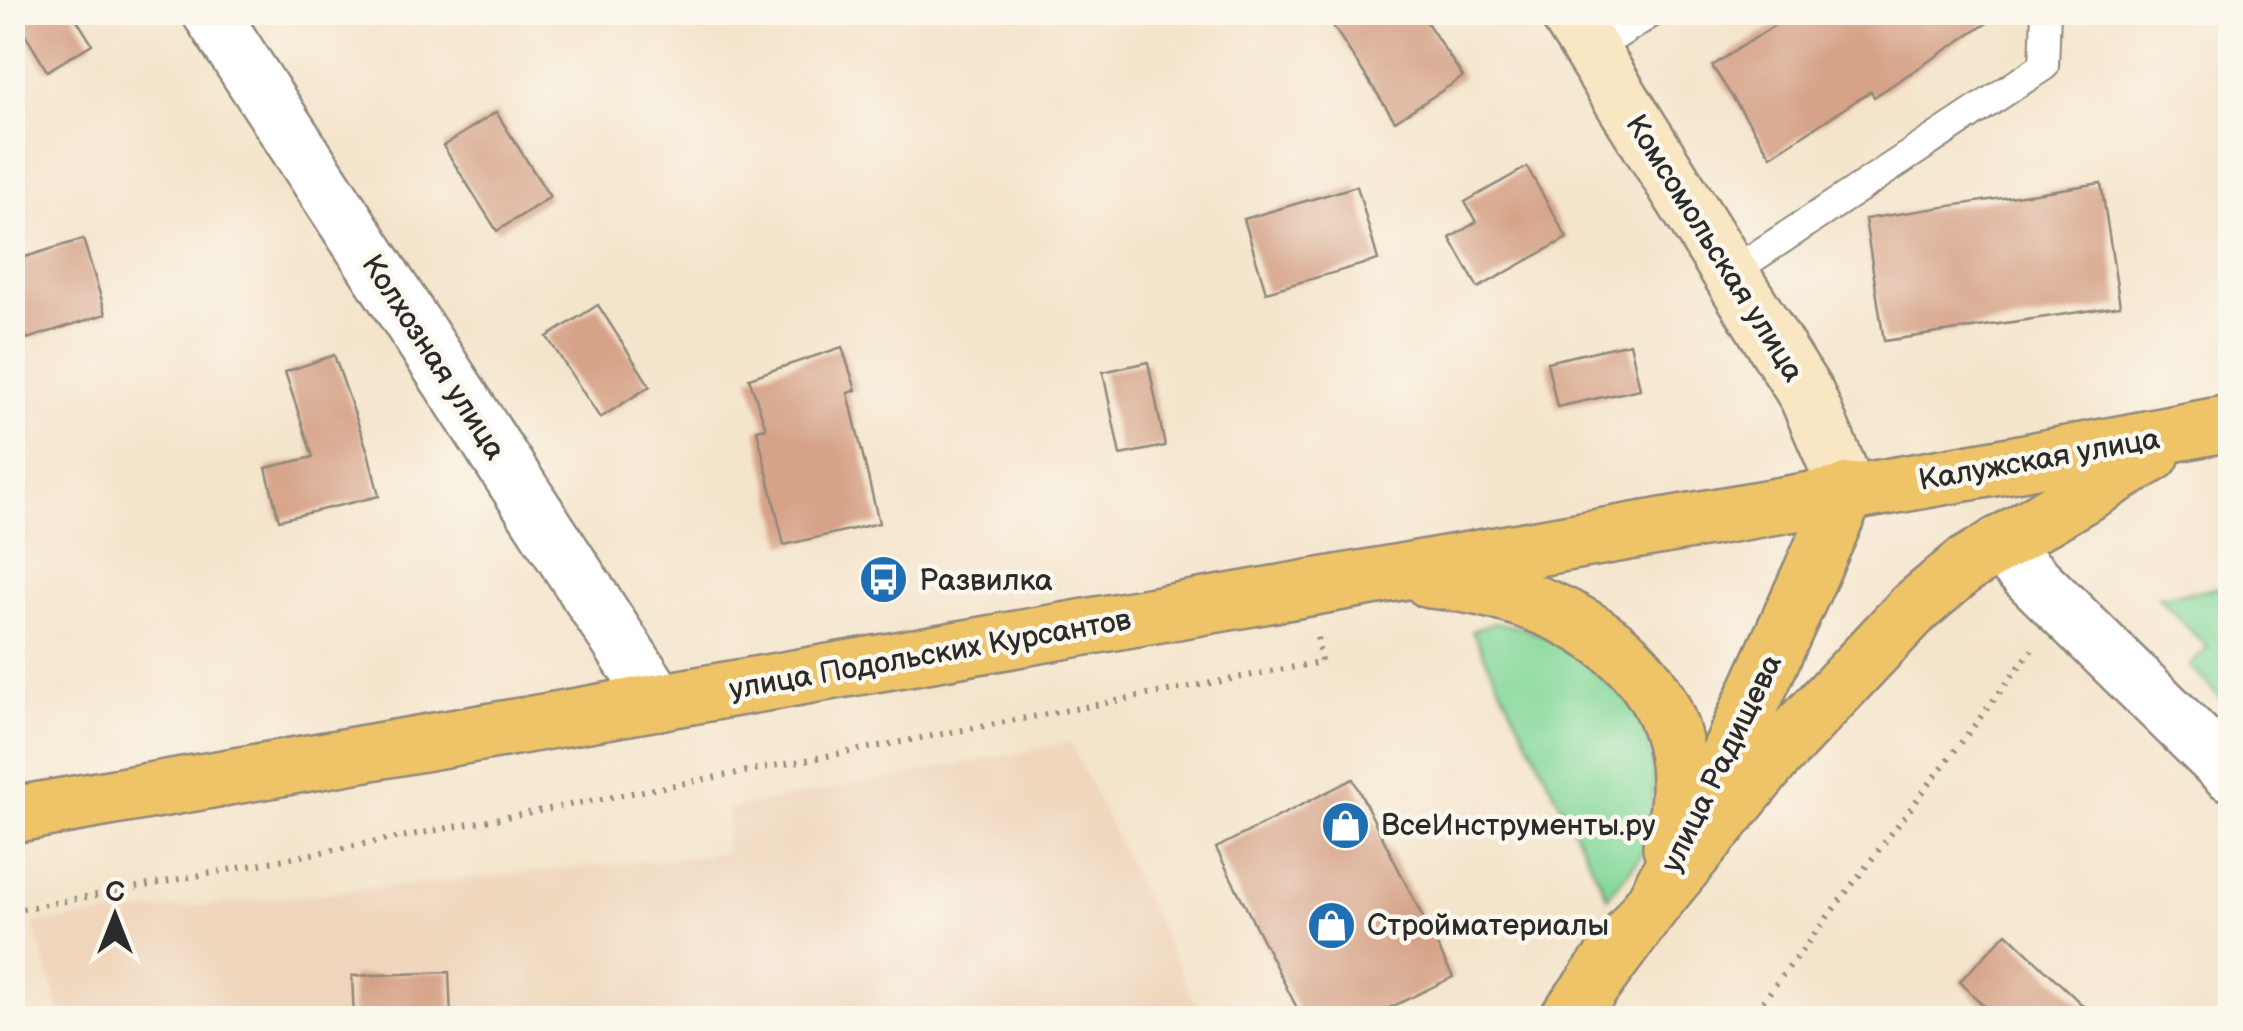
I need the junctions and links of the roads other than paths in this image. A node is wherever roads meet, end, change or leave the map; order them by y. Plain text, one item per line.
1 (210, 12) edge
2 (1652, 12) edge
3 (2046, 12) edge
4 (1579, 32) edge
5 (1732, 272) junction
6 (2212, 428) edge
7 (1848, 491) junction
8 (1998, 545) junction
9 (1364, 579) junction
10 (659, 702) junction
11 (2230, 773) edge
12 (12, 815) edge
13 (1654, 902) junction
14 (1568, 1018) edge

1 - 10 street, Колхозная улица
2 - 4 lane
3 - 5 lane
4 - 5 street, Комсомольская улица
5 - 7 street, Комсомольская улица
6 - 7 main road, Калужская улица
6 - 8 main road
7 - 9 main road, улица Подольских Курсантов
7 - 13 main road, улица Радищева
8 - 11 street
8 - 13 main road
9 - 10 main road, улица Подольских Курсантов
9 - 13 main road
10 - 12 main road, улица Подольских Курсантов
13 - 14 main road, улица Радищева

